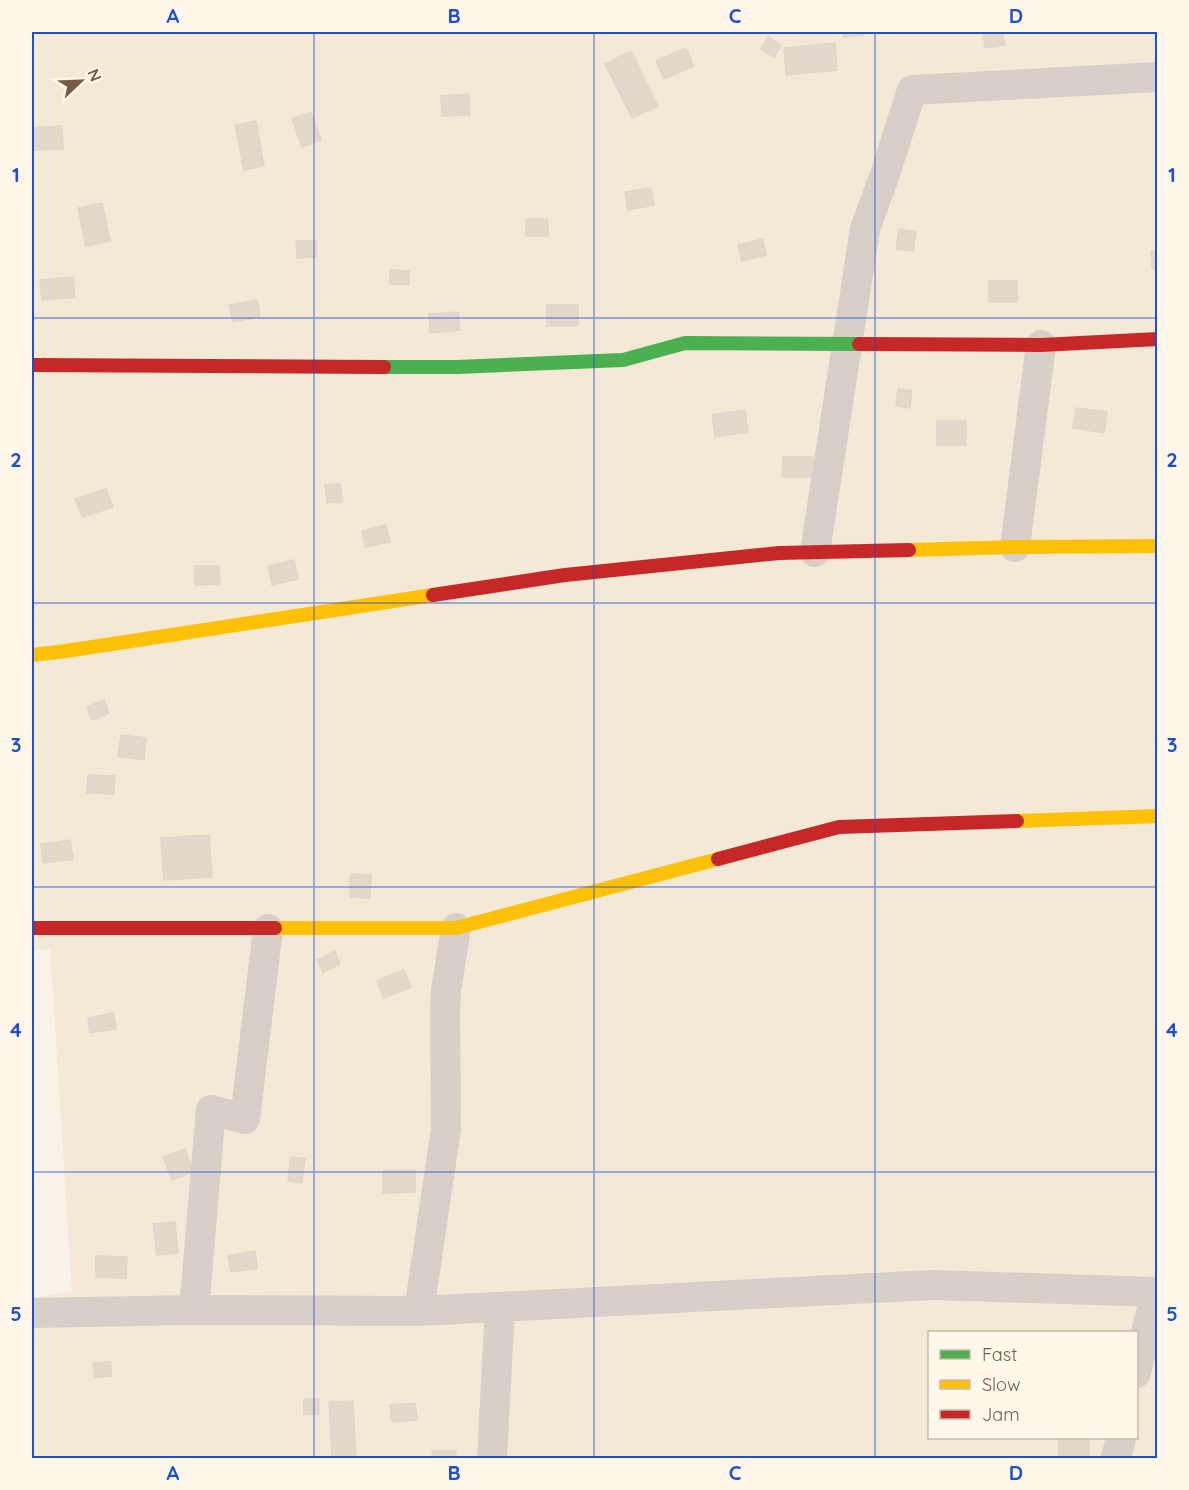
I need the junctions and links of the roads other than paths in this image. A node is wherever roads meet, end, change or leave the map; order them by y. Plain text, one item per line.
1 (1158, 77) edge
2 (1158, 339) edge
3 (849, 343) junction
4 (1041, 345) junction
5 (32, 365) edge
6 (1158, 546) edge
7 (1015, 547) junction
8 (815, 552) junction
9 (32, 655) edge
10 (1158, 816) edge
11 (32, 928) edge
12 (456, 928) junction
13 (268, 929) junction
14 (1157, 1292) edge
15 (500, 1307) junction
16 (194, 1310) junction
17 (419, 1311) junction
18 (32, 1313) edge
19 (1138, 1369) edge
20 (1121, 1439) edge
21 (492, 1458) edge
22 (1116, 1458) edge

1 - 3 street
2 - 4 street
3 - 4 street
3 - 5 street
3 - 8 street
4 - 7 street
6 - 7 street
7 - 8 street
8 - 9 street
10 - 12 street
11 - 13 street
12 - 13 street
12 - 17 street
13 - 16 street
14 - 15 street
14 - 19 street
15 - 17 street
15 - 21 street
16 - 17 street
16 - 18 street
20 - 22 street

